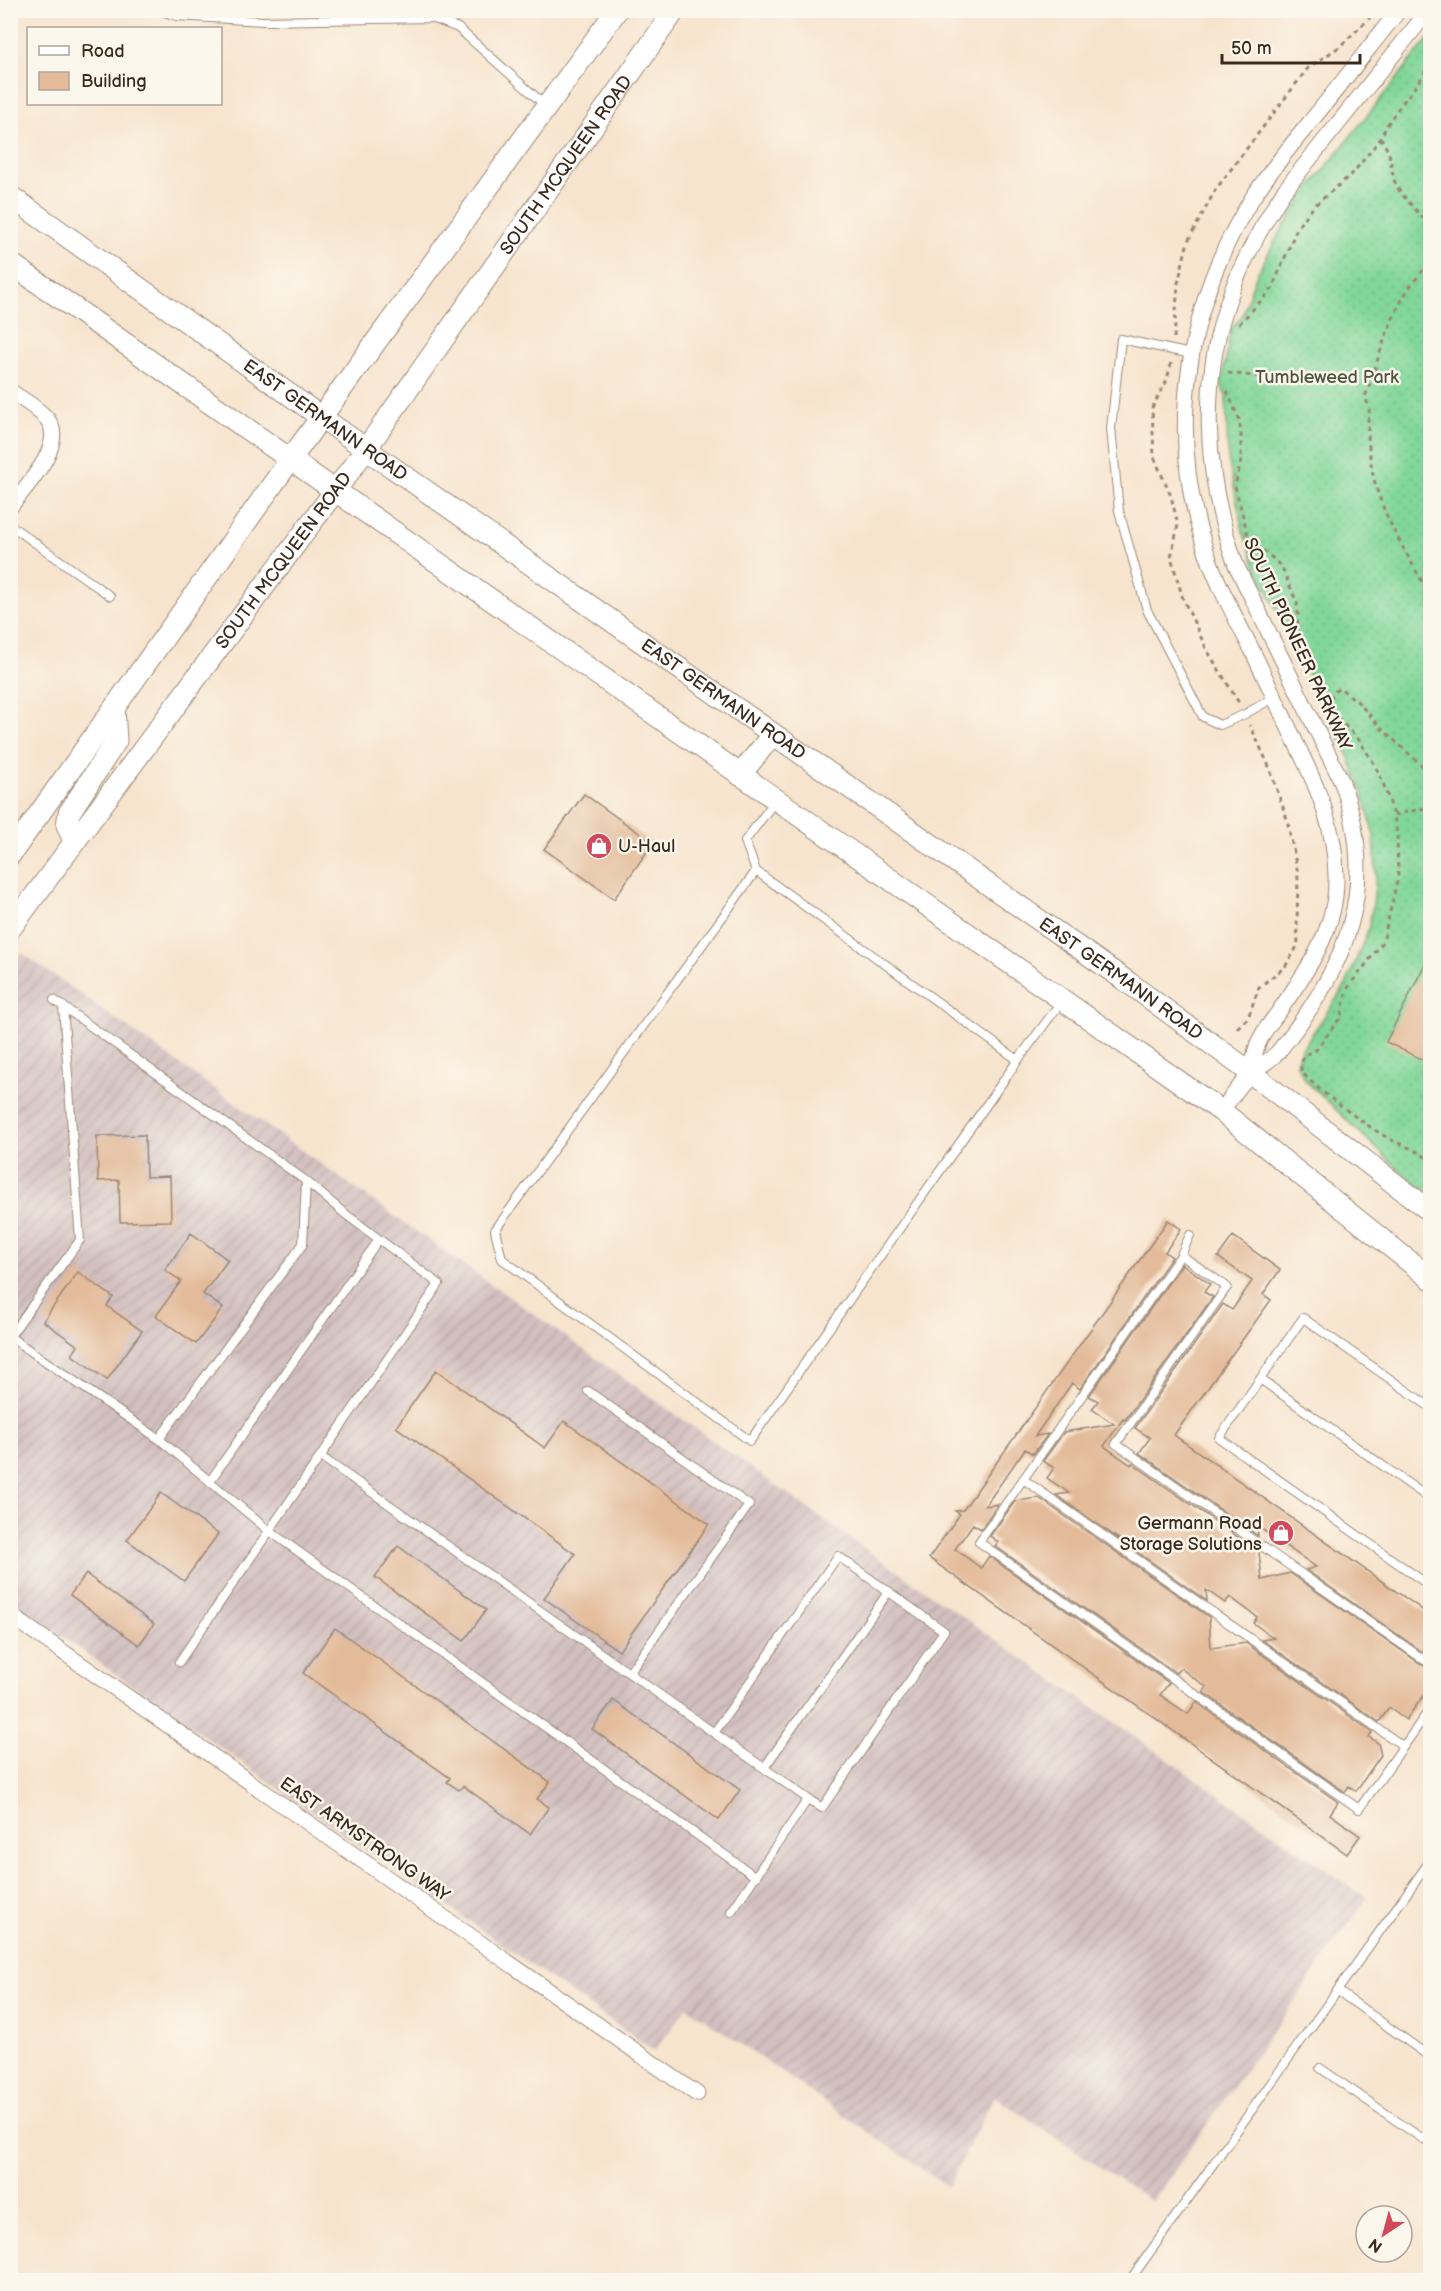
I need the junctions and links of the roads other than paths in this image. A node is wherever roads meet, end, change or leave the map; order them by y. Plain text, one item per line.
1 (157, 10) edge
2 (617, 10) edge
3 (675, 10) edge
4 (1399, 10) edge
5 (1429, 10) edge
6 (547, 107) junction
7 (10, 196) edge
8 (10, 264) edge
9 (1191, 354) junction
10 (1214, 359) junction
11 (10, 391) edge
12 (322, 418) junction
13 (366, 449) junction
14 (290, 460) junction
15 (335, 492) junction
16 (10, 507) edge
17 (10, 525) edge
18 (110, 596) dead end
19 (1295, 687) junction
20 (1275, 697) junction
21 (114, 708) junction
22 (773, 734) junction
23 (740, 775) junction
24 (776, 800) junction
25 (74, 841) junction
26 (10, 855) edge
27 (756, 871) junction
28 (10, 929) edge
29 (1063, 999) junction
30 (54, 1000) dead end
31 (63, 1006) junction
32 (1018, 1060) junction
33 (1251, 1073) junction
34 (1221, 1111) junction
35 (306, 1181) junction
36 (1431, 1211) edge
37 (1190, 1235) dead end
38 (379, 1239) junction
39 (1181, 1255) junction
40 (1431, 1278) edge
41 (11, 1333) edge
42 (1260, 1379) junction
43 (588, 1390) dead end
44 (1431, 1407) edge
45 (159, 1439) junction
46 (320, 1456) junction
47 (1023, 1479) junction
48 (210, 1481) junction
49 (1431, 1499) edge
50 (268, 1530) junction
51 (1431, 1586) edge
52 (889, 1591) junction
53 (10, 1615) edge
54 (179, 1662) dead end
55 (1431, 1664) edge
56 (629, 1673) junction
57 (1431, 1708) edge
58 (714, 1733) junction
59 (1403, 1746) junction
60 (764, 1768) junction
61 (808, 1799) junction
62 (1431, 1861) edge
63 (756, 1877) junction
64 (731, 1912) dead end
65 (1338, 1991) junction
66 (1431, 2057) edge
67 (1320, 2068) dead end
68 (697, 2094) dead end
69 (1431, 2144) edge
70 (1130, 2280) edge

1 - 6 lane
2 - 6 main road
3 - 13 main road, SOUTH MCQUEEN ROAD
4 - 9 street, SOUTH PIONEER PARKWAY
5 - 10 street, SOUTH PIONEER PARKWAY
6 - 12 main road
7 - 12 main road, EAST GERMANN ROAD
8 - 14 main road
9 - 10 street
9 - 20 street, SOUTH PIONEER PARKWAY
9 - 20 lane
10 - 19 street, SOUTH PIONEER PARKWAY
11 - 16 street
12 - 13 main road, EAST GERMANN ROAD
12 - 14 main road
13 - 15 main road, SOUTH MCQUEEN ROAD
13 - 22 main road, EAST GERMANN ROAD
14 - 15 main road
14 - 21 main road
15 - 23 main road
15 - 25 main road, SOUTH MCQUEEN ROAD
17 - 18 lane
19 - 20 street
19 - 33 street, SOUTH PIONEER PARKWAY
20 - 33 street, SOUTH PIONEER PARKWAY
21 - 25 main road
21 - 26 main road
22 - 23 main road
22 - 33 main road, EAST GERMANN ROAD
23 - 24 main road
24 - 27 lane
24 - 29 main road
25 - 28 main road, SOUTH MCQUEEN ROAD
27 - 32 lane
27 - 32 lane
29 - 32 lane
29 - 34 main road
30 - 31 lane
31 - 35 lane
31 - 41 lane
33 - 34 street, SOUTH PIONEER PARKWAY
33 - 36 main road, EAST GERMANN ROAD
34 - 40 main road
35 - 38 lane
35 - 45 lane
37 - 39 lane
38 - 46 lane
38 - 48 lane
39 - 47 lane
39 - 55 lane
41 - 45 lane
42 - 44 lane
42 - 49 lane
42 - 51 lane
43 - 56 lane
45 - 48 lane
46 - 50 lane
46 - 56 lane
47 - 59 lane
47 - 59 lane
48 - 50 lane
50 - 54 lane
50 - 63 lane
52 - 58 lane
52 - 60 lane
52 - 61 lane
53 - 68 street, EAST ARMSTRONG WAY
56 - 58 lane
57 - 59 lane
58 - 60 lane
60 - 61 lane
61 - 63 lane
62 - 65 lane
63 - 64 lane
65 - 66 lane
65 - 70 lane
67 - 69 lane

